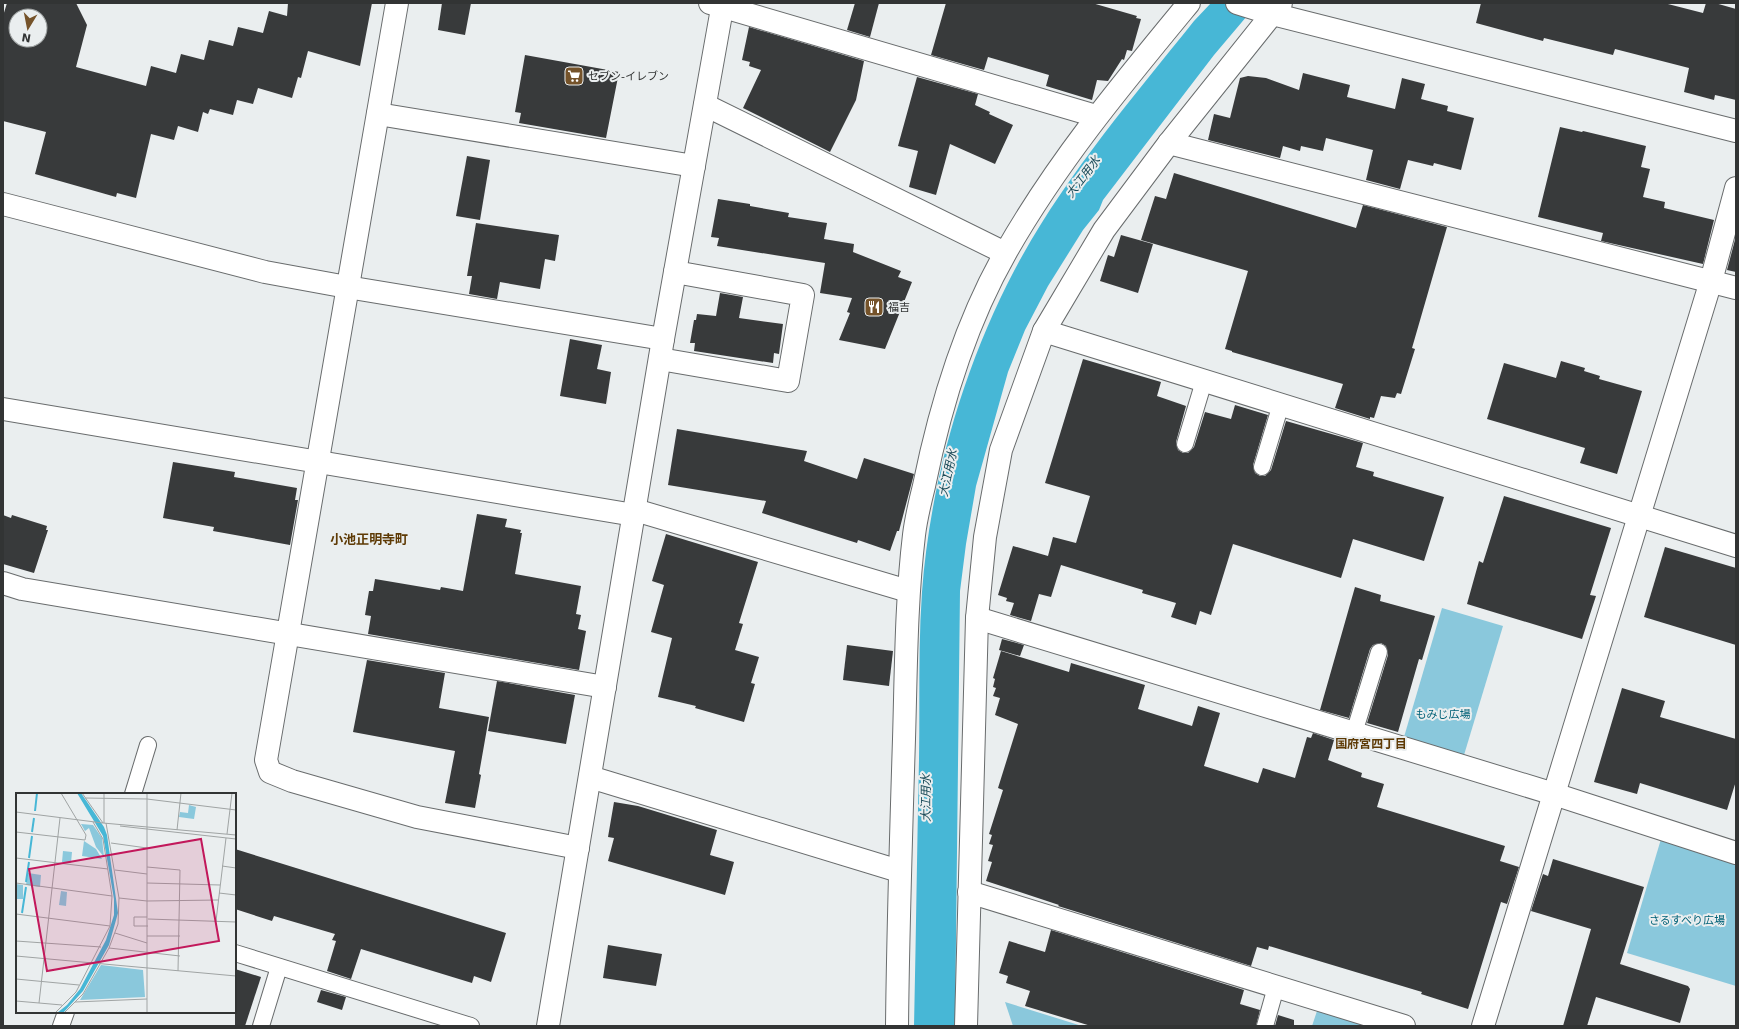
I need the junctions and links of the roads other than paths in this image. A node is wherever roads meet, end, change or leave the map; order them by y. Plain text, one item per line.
1 (397, 3) edge
2 (1189, 3) edge
3 (1238, 3) edge
4 (718, 4) edge
5 (1272, 9) edge
6 (705, 105) junction
7 (378, 114) junction
8 (1096, 116) junction
9 (1736, 132) edge
10 (1169, 143) junction
11 (694, 166) junction
12 (1736, 188) edge
13 (3, 204) edge
14 (1005, 253) junction
15 (675, 272) junction
16 (1711, 281) junction
17 (347, 287) junction
18 (1736, 288) edge
19 (1044, 331) junction
20 (662, 349) junction
21 (1204, 381) junction
22 (1281, 404) junction
23 (3, 409) edge
24 (1185, 444) dead end
25 (318, 462) junction
26 (1262, 467) dead end
27 (634, 512) junction
28 (1639, 516) junction
29 (1736, 546) edge
30 (3, 583) edge
31 (908, 591) junction
32 (977, 618) junction
33 (288, 634) junction
34 (1379, 652) dead end
35 (605, 687) junction
36 (1354, 733) junction
37 (148, 745) dead end
38 (590, 777) junction
39 (133, 793) edge
40 (1554, 794) junction
41 (578, 848) junction
42 (1736, 853) edge
43 (899, 871) junction
44 (969, 892) junction
45 (236, 953) edge
46 (279, 967) junction
47 (1276, 987) junction
48 (66, 1013) edge
49 (61, 1026) edge
50 (261, 1026) edge
51 (471, 1026) edge
52 (548, 1026) edge
53 (897, 1026) edge
54 (966, 1026) edge
55 (1265, 1026) edge
56 (1404, 1026) edge
57 (1483, 1026) edge

1 - 7 street
2 - 8 street
3 - 5 street
4 - 6 street
4 - 8 street
5 - 9 street
5 - 10 street
6 - 11 street
6 - 14 street
7 - 11 street
7 - 17 street
8 - 14 street
10 - 16 street
10 - 19 street
11 - 15 street
12 - 16 street
13 - 17 street
14 - 31 street
15 - 20 street
15 - 20 street
16 - 18 street
16 - 28 street
17 - 20 street
17 - 25 street
19 - 21 street
19 - 32 street
20 - 27 street
21 - 22 street
21 - 24 lane
22 - 26 lane
22 - 28 street
23 - 25 street
25 - 27 street
25 - 33 street
27 - 31 street
27 - 35 street
28 - 29 street
28 - 40 street
30 - 33 street
31 - 43 street
32 - 36 street
32 - 44 street
33 - 35 street
33 - 41 street
34 - 36 lane
35 - 38 street
36 - 40 street
37 - 39 lane
38 - 41 street
38 - 43 street
40 - 42 street
40 - 57 street
41 - 52 street
43 - 53 street
44 - 47 street
44 - 54 street
45 - 46 lane
46 - 50 lane
46 - 51 lane
47 - 55 lane
47 - 56 street
48 - 49 lane

